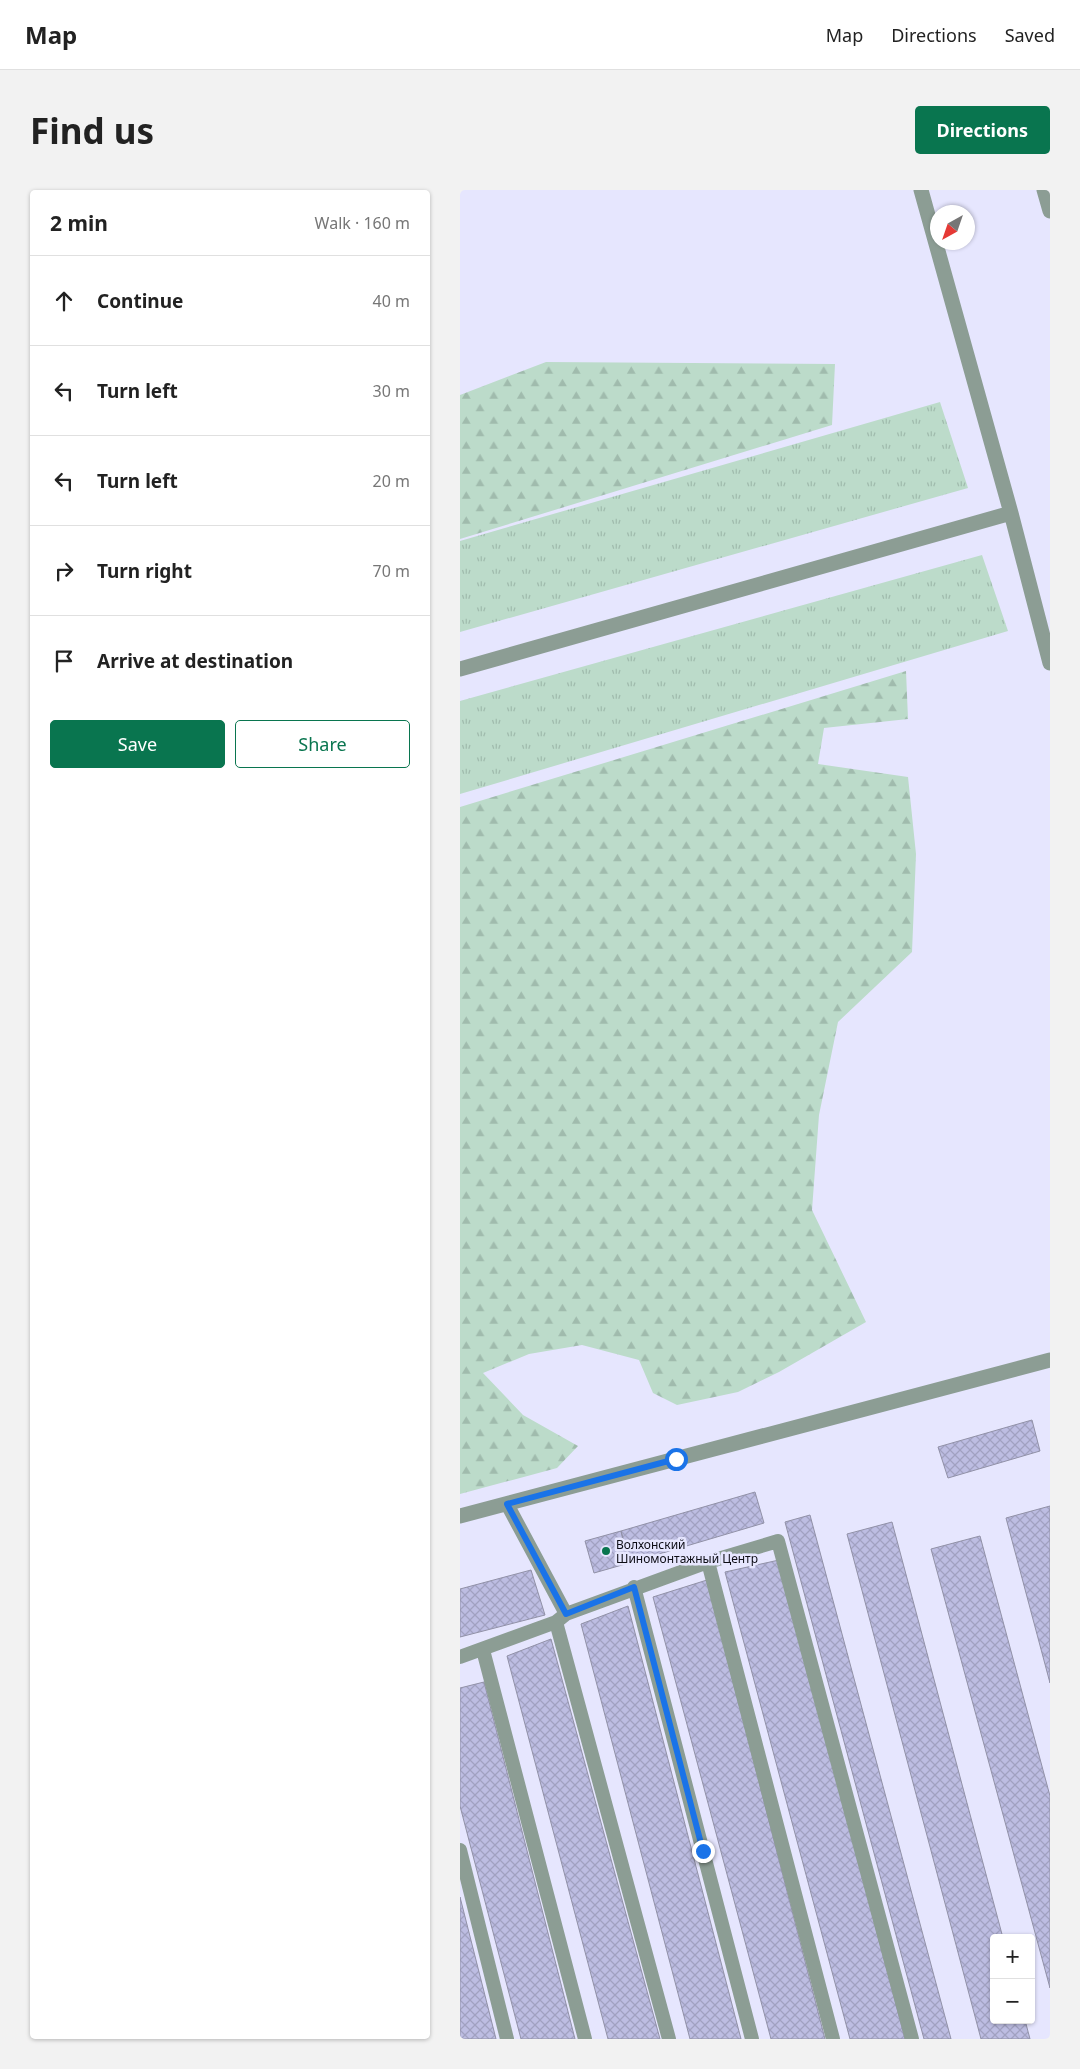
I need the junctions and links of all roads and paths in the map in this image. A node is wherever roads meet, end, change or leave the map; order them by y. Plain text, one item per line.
1 (921, 190) edge
2 (1044, 190) edge
3 (1050, 211) edge
4 (1011, 513) junction
5 (1050, 663) edge
6 (460, 669) edge
7 (1050, 1360) edge
8 (507, 1504) junction
9 (460, 1516) edge
10 (708, 1562) junction
11 (634, 1587) junction
12 (561, 1618) junction
13 (483, 1650) junction
14 (460, 1657) edge
15 (460, 1850) edge
16 (507, 2039) edge
17 (585, 2039) edge
18 (668, 2039) edge
19 (752, 2039) edge
20 (832, 2039) edge
21 (912, 2039) edge

1 - 4 street
2 - 3 street
4 - 5 street
4 - 6 street
7 - 8 street
8 - 9 street
8 - 12 lane
10 - 11 lane
10 - 20 lane
10 - 21 lane
11 - 12 lane
11 - 19 lane
12 - 13 lane
12 - 18 lane
13 - 14 lane
13 - 17 lane
15 - 16 lane

